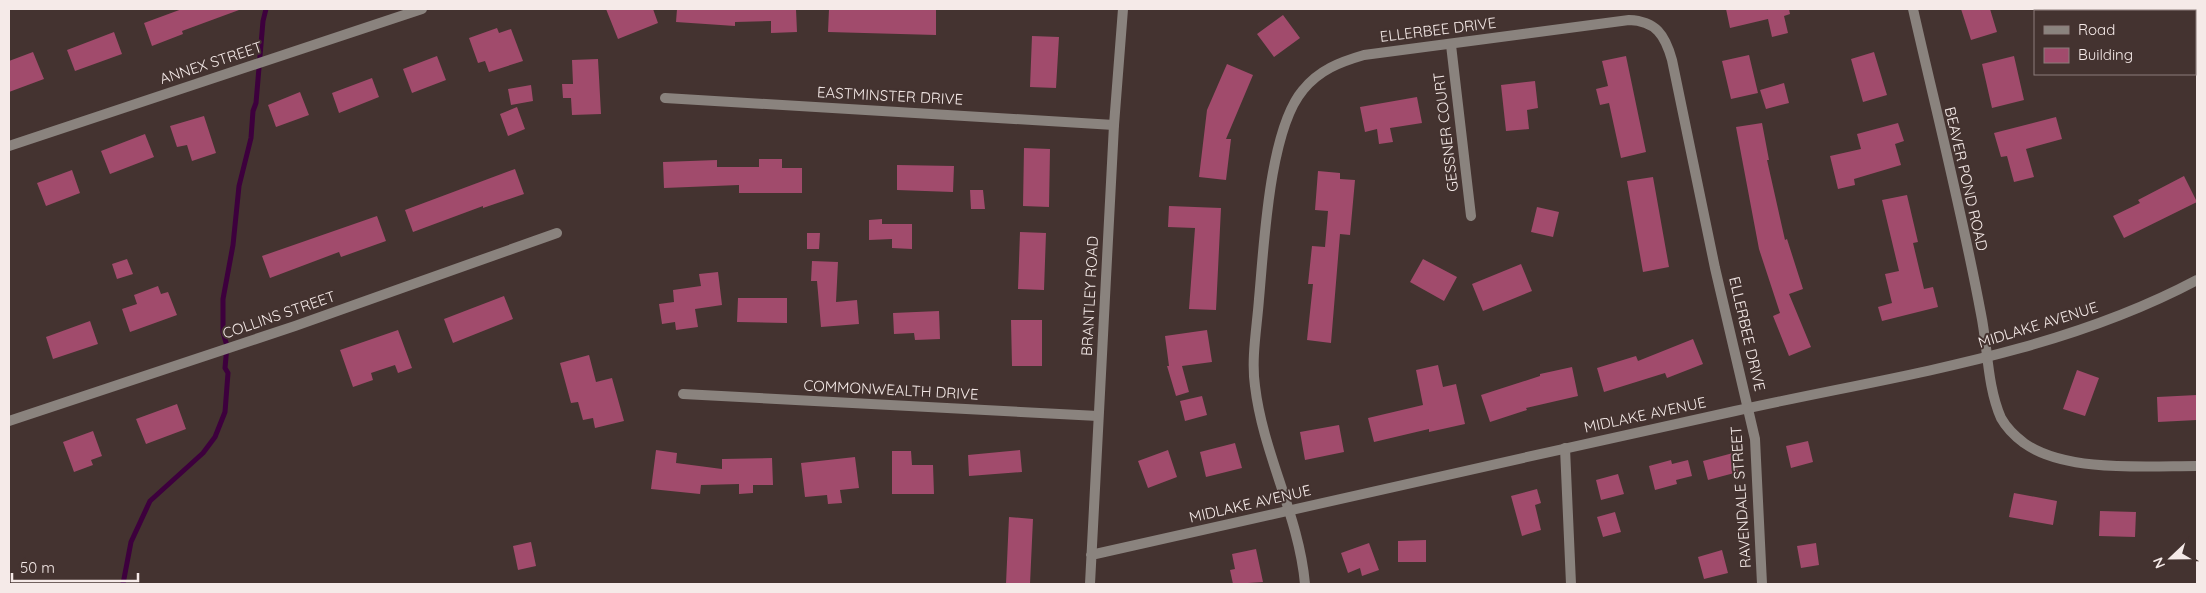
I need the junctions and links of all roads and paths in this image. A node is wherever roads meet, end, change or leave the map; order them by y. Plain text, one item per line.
1 (422, 9) edge
2 (1123, 9) edge
3 (1913, 9) edge
4 (1451, 45) junction
5 (665, 98) dead end
6 (1114, 125) junction
7 (9, 146) edge
8 (1472, 216) dead end
9 (557, 233) dead end
10 (2197, 280) edge
11 (1988, 356) junction
12 (683, 394) dead end
13 (1749, 408) junction
14 (1098, 416) junction
15 (9, 421) edge
16 (1565, 448) junction
17 (2197, 466) edge
18 (1289, 510) junction
19 (1091, 555) junction
20 (1090, 584) edge
21 (1305, 584) edge
22 (1571, 584) edge
23 (1762, 584) edge

1 - 7 street, ANNEX STREET
2 - 6 street, BRANTLEY ROAD
3 - 11 street, BEAVER POND ROAD
4 - 8 street, GESSNER COURT
4 - 13 street, ELLERBEE DRIVE
4 - 18 street, ELLERBEE DRIVE
5 - 6 street, EASTMINSTER DRIVE
6 - 14 street, BRANTLEY ROAD
9 - 15 street, COLLINS STREET
10 - 11 street, MIDLAKE AVENUE
11 - 13 street, MIDLAKE AVENUE
11 - 17 street, BEAVER POND ROAD
12 - 14 street, COMMONWEALTH DRIVE
13 - 16 street, MIDLAKE AVENUE
13 - 23 street, RAVENDALE STREET
14 - 19 street, BRANTLEY ROAD
16 - 18 street, MIDLAKE AVENUE
16 - 22 street
18 - 19 street, MIDLAKE AVENUE
18 - 21 street, ELLERBEE DRIVE
19 - 20 street, BRANTLEY ROAD

